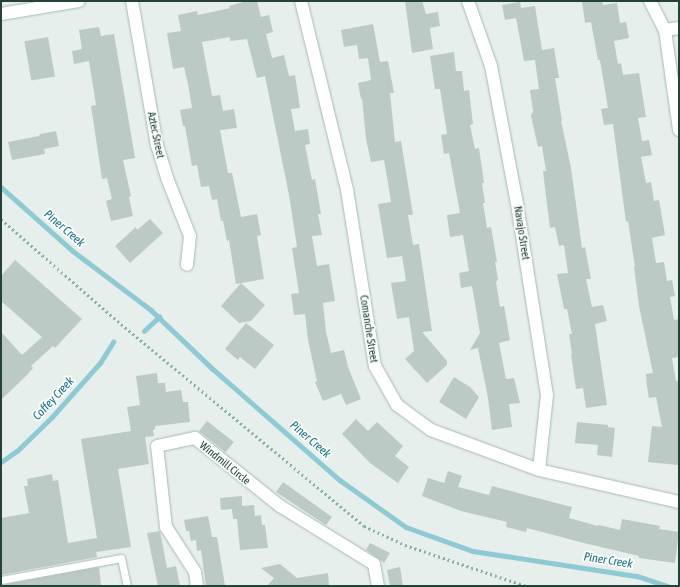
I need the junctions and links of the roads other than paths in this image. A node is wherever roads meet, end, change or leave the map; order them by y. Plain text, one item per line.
1 (79, 1) edge
2 (132, 1) edge
3 (301, 1) edge
4 (468, 1) edge
5 (650, 1) edge
6 (1, 14) edge
7 (679, 28) edge
8 (665, 30) junction
9 (679, 130) edge
10 (187, 265) dead end
11 (539, 470) junction
12 (679, 502) edge
13 (1, 580) edge
14 (126, 586) edge
15 (197, 586) edge
16 (378, 586) edge

1 - 6 street
2 - 10 street, Aztec Street
3 - 11 street, Comanche Street
4 - 11 street, Navajo Street
5 - 8 street
7 - 8 street
8 - 9 street
11 - 12 street, Comanche Street
13 - 14 lane
15 - 16 street, Windmill Circle

